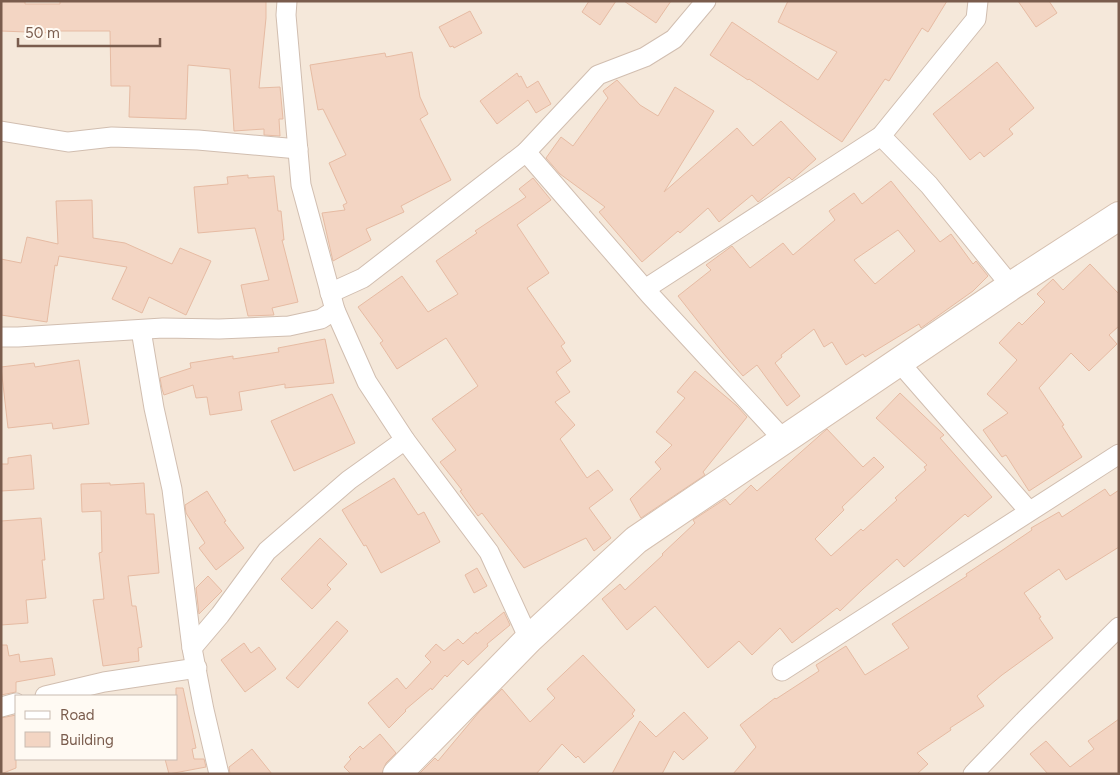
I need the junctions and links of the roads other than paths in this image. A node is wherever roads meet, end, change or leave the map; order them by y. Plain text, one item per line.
1 (287, 1) edge
2 (706, 1) edge
3 (978, 1) edge
4 (1, 132) edge
5 (881, 136) junction
6 (298, 149) junction
7 (526, 152) junction
8 (1119, 216) edge
9 (1011, 286) junction
10 (645, 290) junction
11 (333, 301) junction
12 (141, 330) junction
13 (1, 337) edge
14 (899, 362) junction
15 (405, 440) junction
16 (784, 440) junction
17 (1119, 454) edge
18 (1029, 511) junction
19 (1119, 627) edge
20 (528, 639) junction
21 (192, 648) junction
22 (197, 668) junction
23 (782, 671) dead end
24 (49, 695) edge
25 (15, 703) edge
26 (1, 707) edge
27 (219, 774) edge
28 (397, 774) edge
29 (973, 774) edge

1 - 6 street
2 - 7 street
3 - 5 street
4 - 6 street
5 - 9 street
5 - 10 street
6 - 11 street
7 - 10 street
7 - 11 street
8 - 9 street
9 - 14 street
10 - 16 street
11 - 12 street
11 - 15 street
12 - 13 street
12 - 21 street
14 - 16 street
14 - 18 street
15 - 20 street
15 - 21 street
16 - 20 street
17 - 18 street
18 - 23 street
19 - 29 street
20 - 28 street
21 - 22 street
22 - 24 street
22 - 27 street
25 - 26 street

